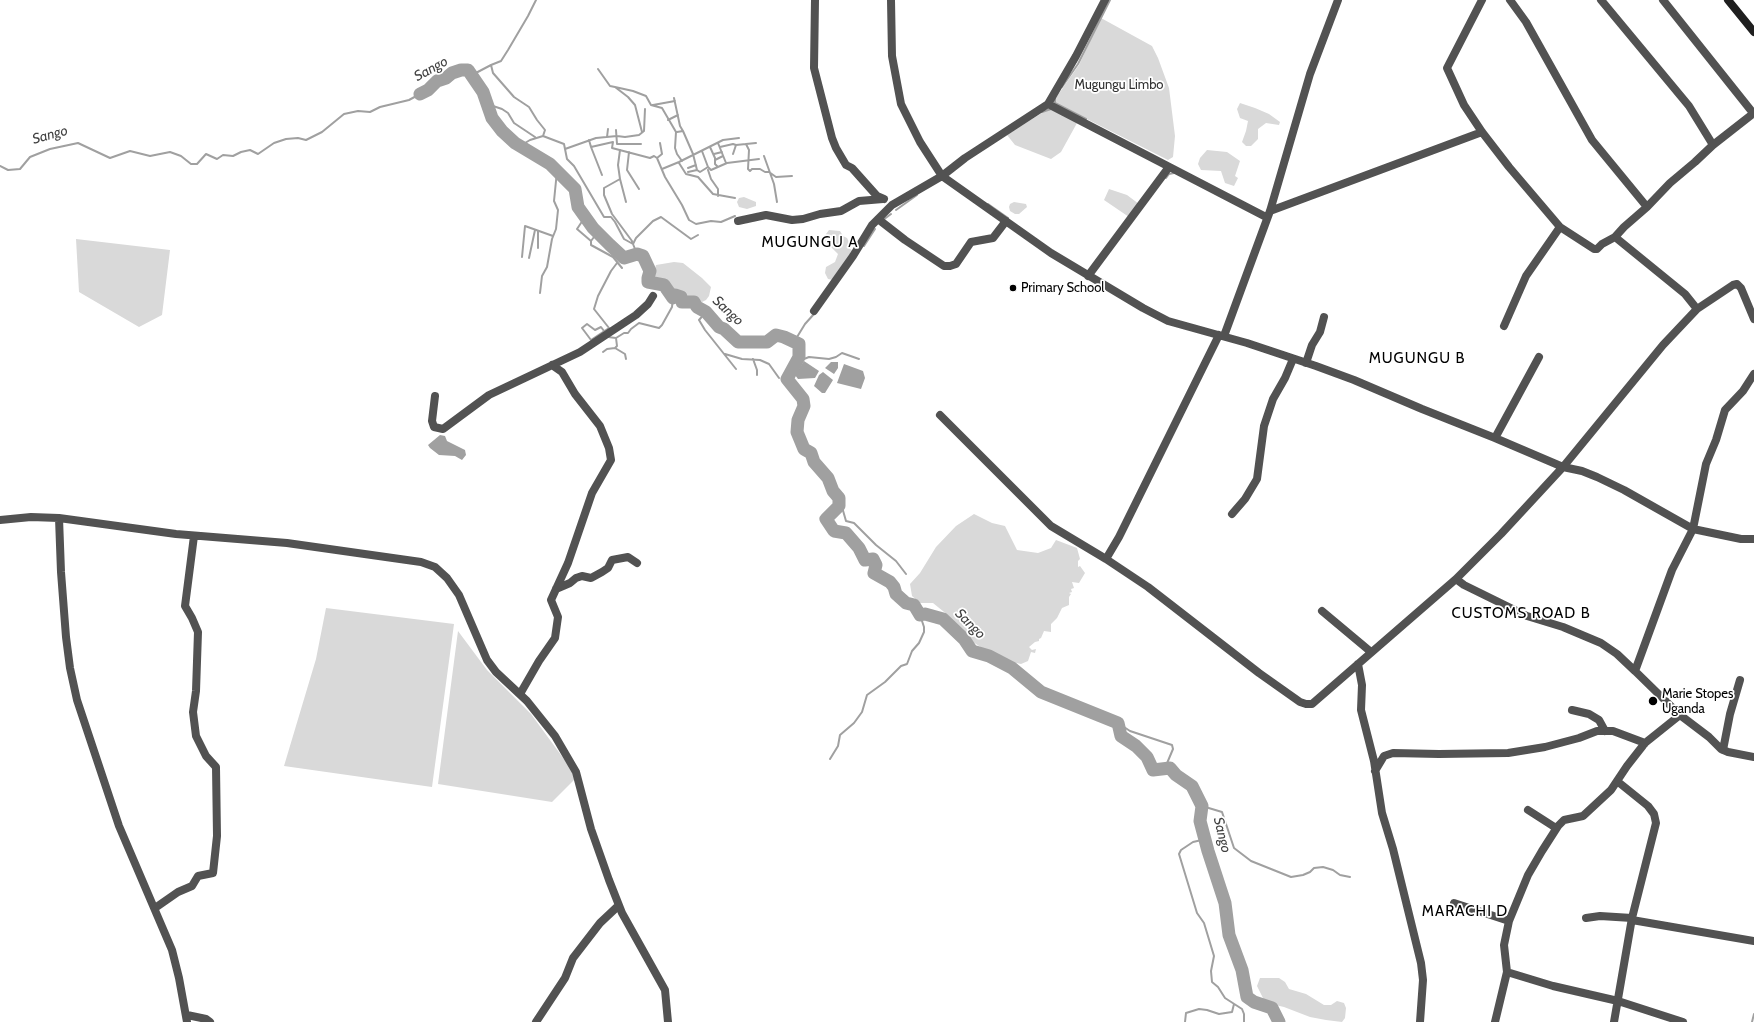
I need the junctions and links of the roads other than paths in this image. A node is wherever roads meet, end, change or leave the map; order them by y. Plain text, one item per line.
1 (815, 0) edge
2 (891, 0) edge
3 (1105, 0) edge
4 (1338, 0) edge
5 (1482, 0) edge
6 (1510, 0) edge
7 (1601, 0) edge
8 (1663, 0) edge
9 (1728, 0) edge
10 (1754, 32) edge
11 (1048, 104) junction
12 (1754, 113) edge
13 (1482, 132) junction
14 (1713, 145) junction
15 (1169, 167) junction
16 (942, 176) junction
17 (884, 199) junction
18 (892, 205) junction
19 (1648, 207) junction
20 (1268, 214) junction
21 (878, 219) junction
22 (738, 221) dead end
23 (1006, 221) junction
24 (1560, 227) junction
25 (1615, 237) junction
26 (1088, 276) junction
27 (653, 296) dead end
28 (1697, 309) junction
29 (814, 311) dead end
30 (1324, 317) dead end
31 (1754, 319) edge
32 (1504, 326) dead end
33 (1222, 336) junction
34 (1539, 357) dead end
35 (1293, 358) junction
36 (563, 360) junction
37 (1306, 363) junction
38 (552, 365) junction
39 (562, 372) junction
40 (1754, 374) edge
41 (434, 396) dead end
42 (940, 415) dead end
43 (1495, 438) junction
44 (1563, 468) junction
45 (1232, 514) dead end
46 (59, 518) junction
47 (0, 520) edge
48 (1693, 529) junction
49 (194, 536) junction
50 (1754, 539) edge
51 (1106, 559) junction
52 (637, 563) dead end
53 (1456, 579) junction
54 (556, 589) junction
55 (1322, 611) dead end
56 (1371, 652) junction
57 (1358, 664) junction
58 (1635, 671) junction
59 (1740, 680) dead end
60 (520, 694) junction
61 (1572, 710) dead end
62 (1680, 715) junction
63 (1605, 731) junction
64 (1645, 743) junction
65 (1723, 750) junction
66 (1754, 757) edge
67 (1375, 771) junction
68 (1617, 781) junction
69 (1528, 810) dead end
70 (1556, 828) junction
71 (1454, 904) dead end
72 (617, 907) dead end
73 (155, 908) junction
74 (1586, 918) dead end
75 (1632, 919) junction
76 (1509, 921) junction
77 (1754, 941) edge
78 (1507, 972) junction
79 (1618, 1001) junction
80 (187, 1019) edge
81 (210, 1022) edge
82 (536, 1022) edge
83 (668, 1022) edge
84 (1420, 1022) edge
85 (1495, 1022) edge
86 (1614, 1022) edge
87 (1683, 1022) edge

1 - 17 street
2 - 16 street
3 - 11 street
4 - 20 street
5 - 13 street
6 - 19 street
7 - 14 street
8 - 12 street
9 - 10 main road
11 - 15 street
11 - 16 street
12 - 14 street
13 - 20 street
13 - 24 street
14 - 19 street
15 - 20 street
15 - 26 street
16 - 18 street
16 - 23 street
17 - 18 street
17 - 22 street
18 - 21 street
19 - 25 street
20 - 33 street
21 - 23 street
21 - 29 street
23 - 26 street
24 - 25 street
24 - 32 street
25 - 28 street
26 - 33 street
27 - 36 street
28 - 31 street
28 - 44 street
30 - 37 street
33 - 35 street
33 - 51 street
34 - 43 street
35 - 37 street
35 - 45 street
36 - 38 street
36 - 39 street
37 - 43 street
38 - 39 street
38 - 41 street
39 - 54 street
40 - 48 street
42 - 51 street
43 - 44 street
44 - 48 street
44 - 53 street
46 - 47 street
46 - 49 street
46 - 73 street
48 - 50 street
48 - 58 street
49 - 60 street
49 - 73 street
51 - 57 street
52 - 54 street
53 - 56 street
53 - 58 street
54 - 60 street
55 - 56 street
56 - 57 street
57 - 67 street
58 - 62 street
59 - 65 street
60 - 83 street
61 - 63 street
62 - 64 street
62 - 65 street
63 - 64 street
63 - 67 street
64 - 68 street
65 - 66 street
67 - 84 street
68 - 70 street
68 - 75 street
69 - 70 street
70 - 76 street
71 - 76 street
72 - 82 street
73 - 80 street
74 - 75 street
75 - 77 street
75 - 79 street
76 - 78 street
78 - 79 street
78 - 85 street
79 - 86 street
79 - 87 street
80 - 81 street

